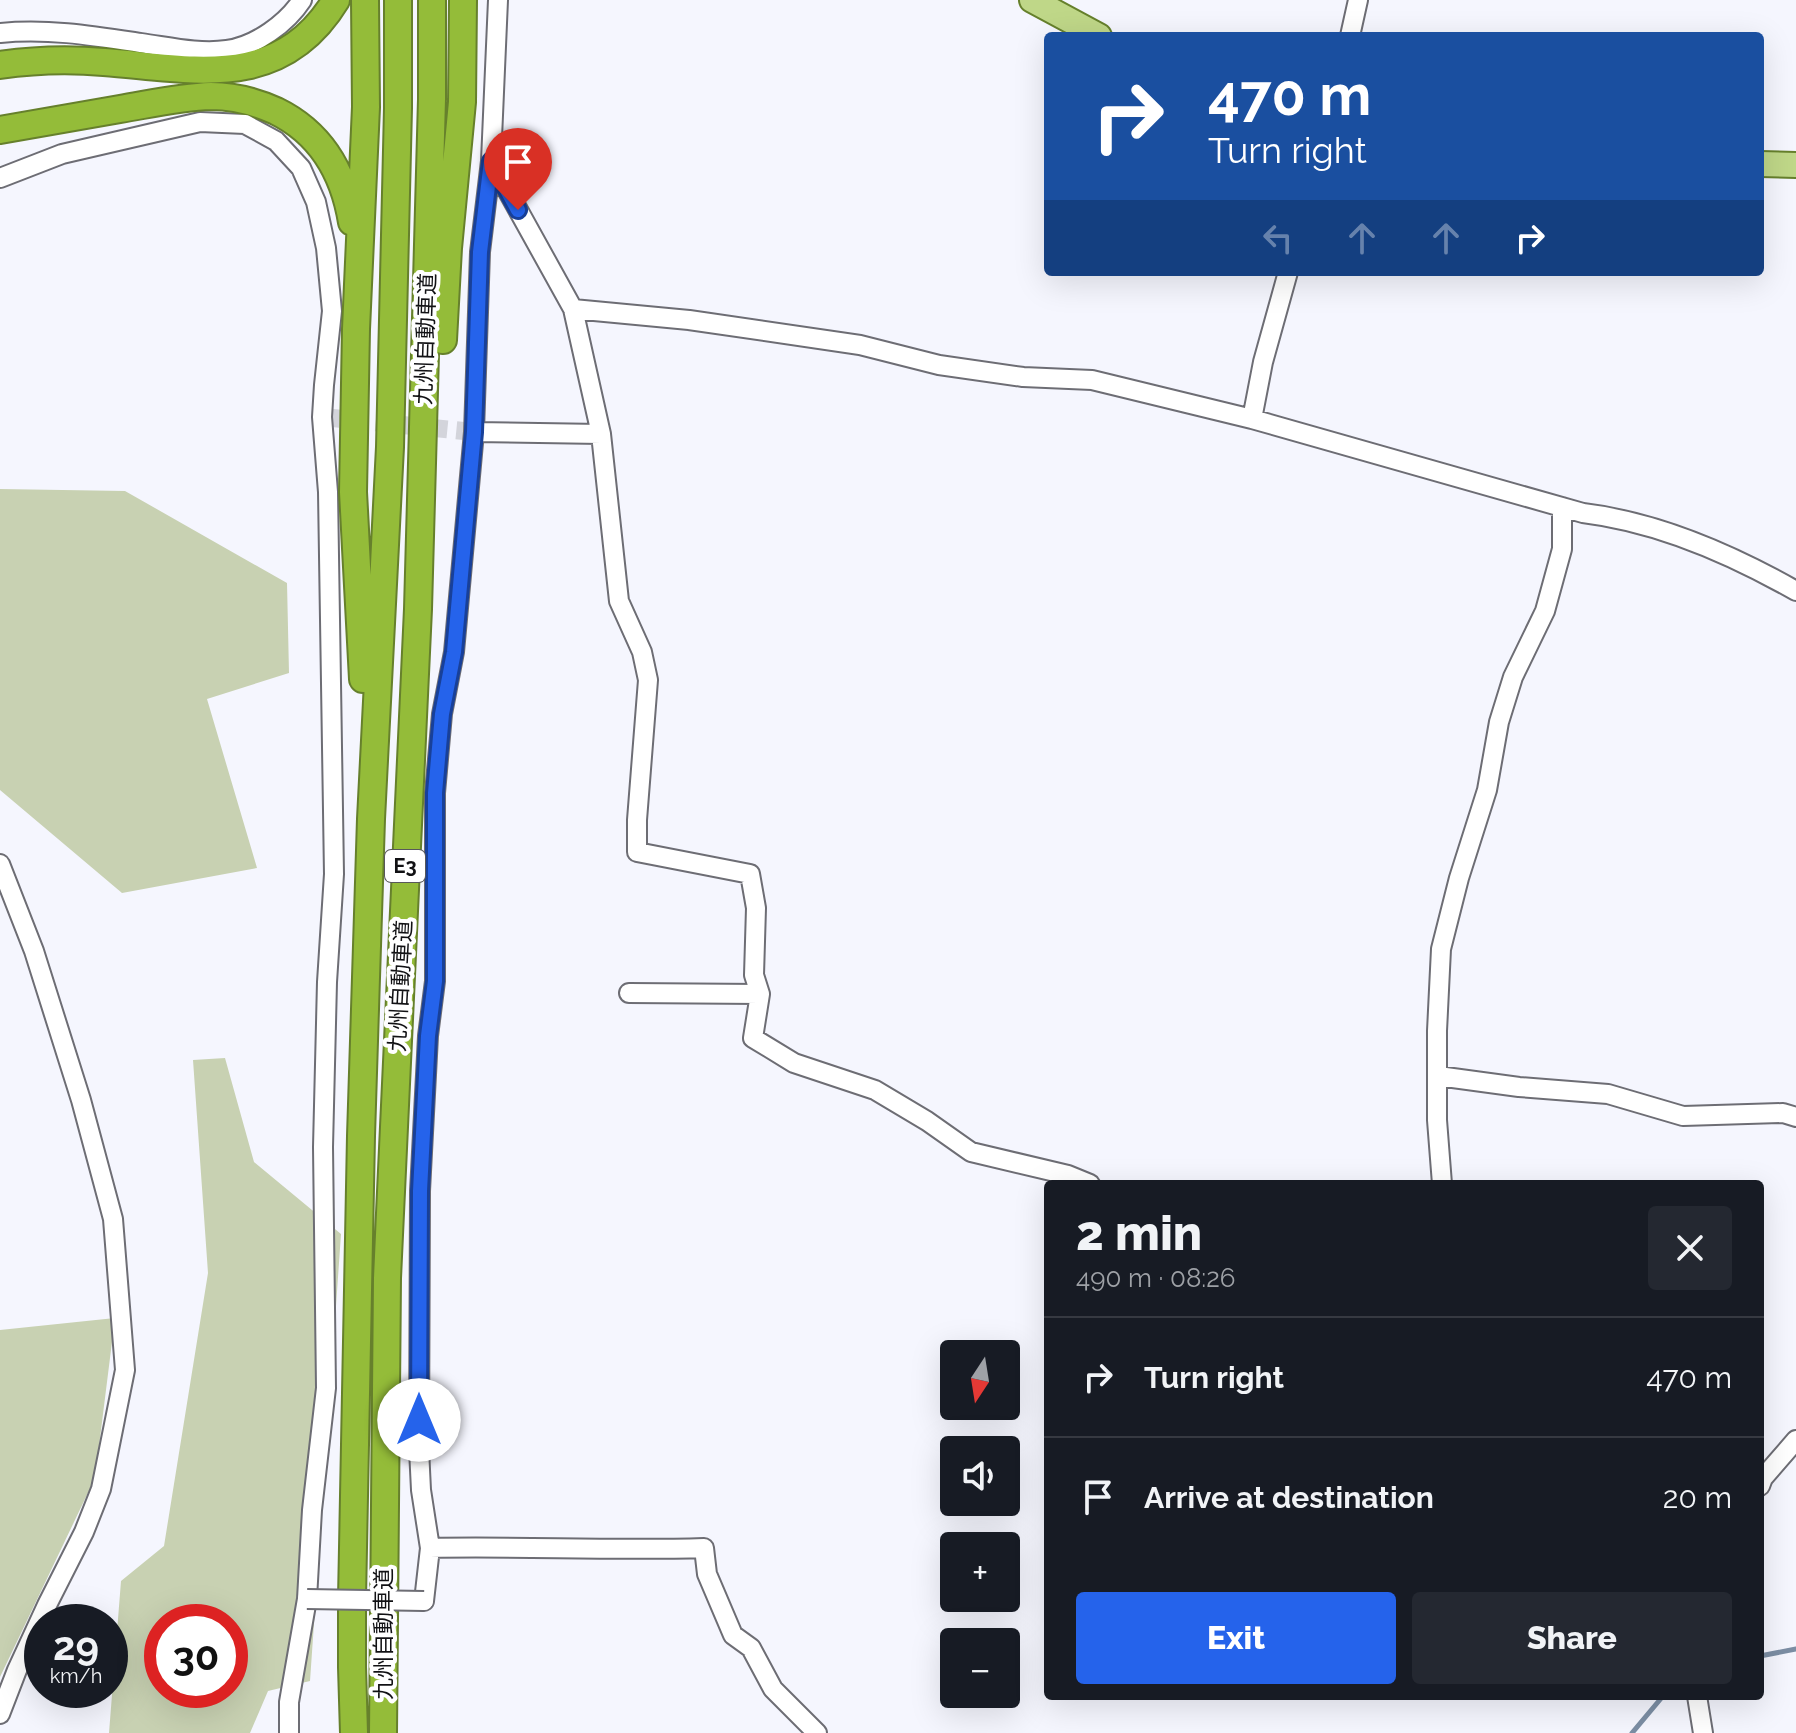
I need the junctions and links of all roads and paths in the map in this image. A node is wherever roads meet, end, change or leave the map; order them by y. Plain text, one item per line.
1 (302, 0) edge
2 (336, 0) edge
3 (365, 0) edge
4 (398, 0) edge
5 (432, 0) edge
6 (463, 0) edge
7 (498, 0) edge
8 (1032, 0) edge
9 (1358, 0) edge
10 (1092, 32) edge
11 (1351, 32) edge
12 (0, 33) edge
13 (0, 65) edge
14 (0, 130) edge
15 (491, 161) junction
16 (1764, 164) edge
17 (1796, 165) edge
18 (0, 178) edge
19 (1287, 276) edge
20 (573, 309) junction
21 (356, 329) junction
22 (1252, 419) junction
23 (474, 432) junction
24 (601, 434) junction
25 (1562, 507) junction
26 (1796, 591) edge
27 (418, 609) junction
28 (371, 819) junction
29 (0, 864) edge
30 (629, 993) dead end
31 (760, 994) junction
32 (1438, 1076) junction
33 (1796, 1117) edge
34 (1080, 1180) edge
35 (1442, 1180) edge
36 (1796, 1440) edge
37 (1764, 1477) edge
38 (430, 1548) junction
39 (307, 1599) junction
40 (1698, 1700) edge
41 (0, 1714) edge
42 (289, 1733) edge
43 (354, 1733) edge
44 (383, 1733) edge
45 (817, 1733) edge
46 (1703, 1733) edge

1 - 12 street
2 - 13 highway
3 - 21 highway
4 - 28 highway, 九州自動車道 / E3
5 - 27 highway, 九州自動車道 / E3
6 - 27 highway
7 - 15 street
8 - 10 main road
9 - 11 street
14 - 21 highway
15 - 20 street
15 - 23 street
16 - 17 main road
18 - 39 street
19 - 22 street
20 - 22 street
20 - 24 street
21 - 28 highway
22 - 25 street
23 - 24 street
23 - 38 street
24 - 31 street
25 - 26 street
25 - 32 street
27 - 44 highway, 九州自動車道 / E3
28 - 43 highway, 九州自動車道 / E3
29 - 41 street
30 - 31 street
31 - 34 street
32 - 33 street
32 - 35 street
36 - 37 street
38 - 39 street, bridge
38 - 45 street
39 - 42 street
40 - 46 street

